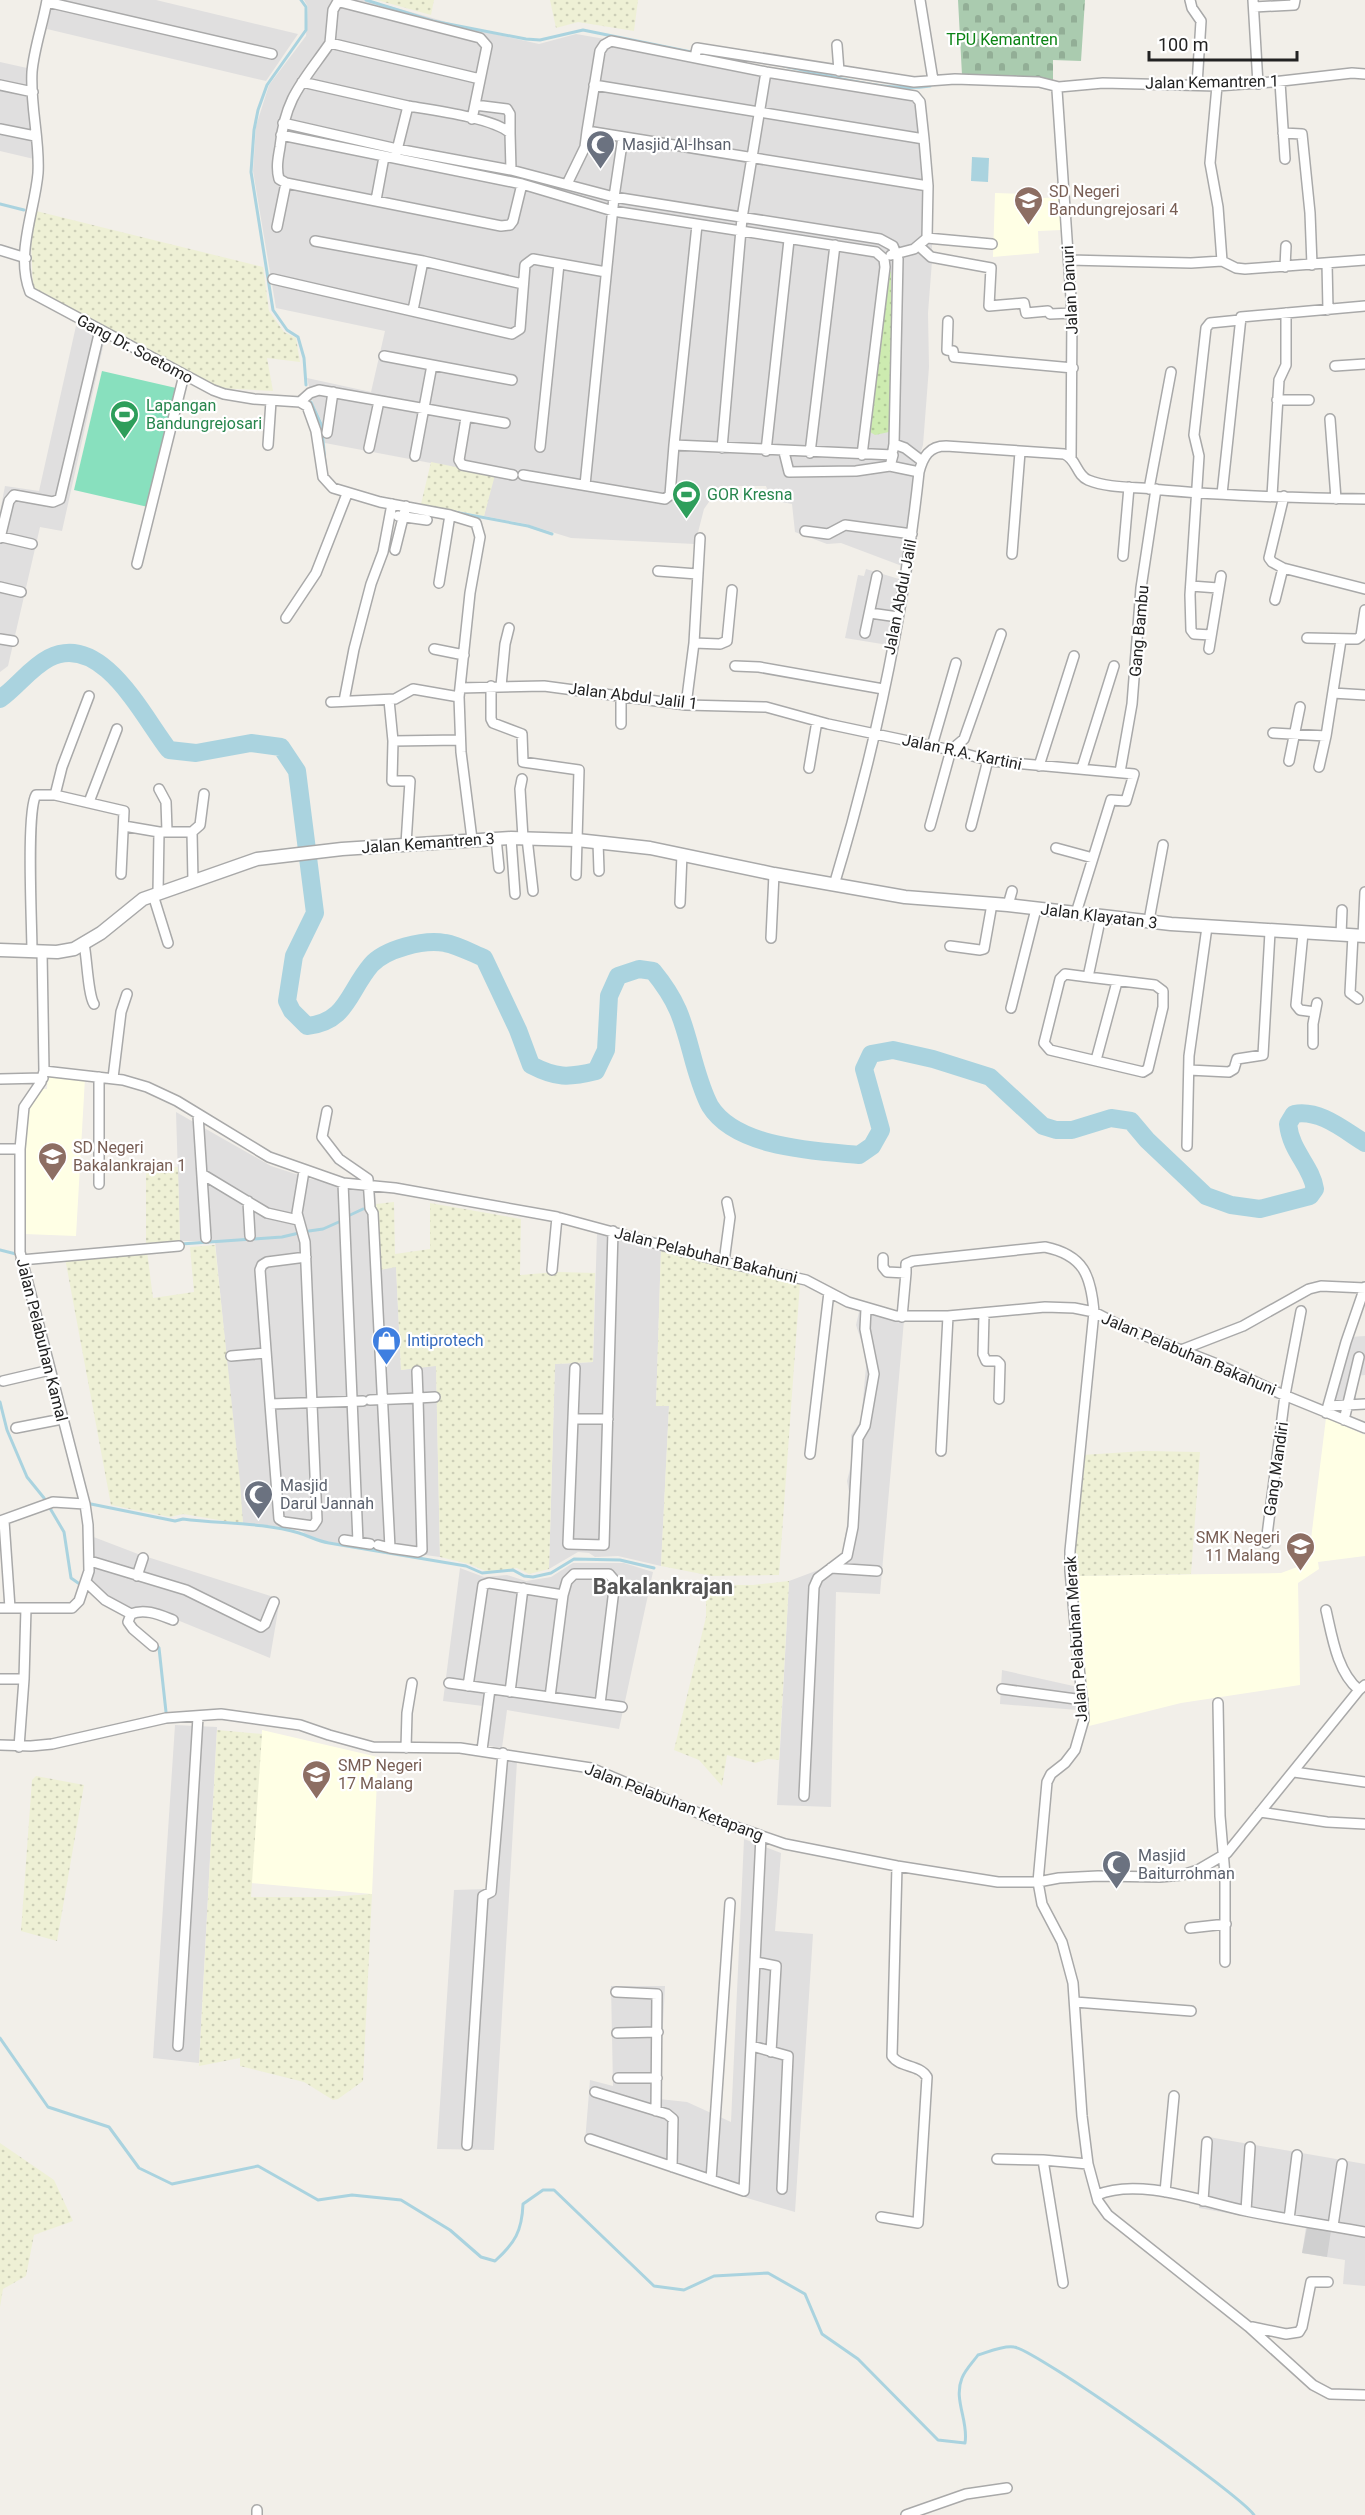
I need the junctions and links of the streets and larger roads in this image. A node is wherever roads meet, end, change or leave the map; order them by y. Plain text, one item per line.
1 (920, 0) edge
2 (1190, 0) edge
3 (1295, 0) edge
4 (47, 1) edge
5 (1254, 4) edge
6 (330, 43) junction
7 (837, 45) dead end
8 (272, 54) dead end
9 (695, 54) junction
10 (839, 71) junction
11 (766, 72) junction
12 (1365, 74) edge
13 (480, 79) junction
14 (933, 80) junction
15 (302, 82) junction
16 (1280, 82) junction
17 (1258, 84) junction
18 (0, 85) edge
19 (594, 85) junction
20 (1197, 85) junction
21 (1217, 86) junction
22 (1059, 87) junction
23 (33, 92) junction
24 (475, 105) junction
25 (408, 106) junction
26 (759, 112) junction
27 (472, 119) junction
28 (283, 123) junction
29 (0, 129) edge
30 (587, 131) junction
31 (510, 133) junction
32 (1283, 134) junction
33 (281, 135) junction
34 (35, 136) junction
35 (623, 137) junction
36 (924, 139) junction
37 (396, 154) junction
38 (384, 157) junction
39 (750, 158) junction
40 (1285, 159) dead end
41 (511, 170) junction
42 (536, 177) junction
43 (286, 183) junction
44 (522, 184) junction
45 (567, 184) junction
46 (928, 186) junction
47 (532, 187) junction
48 (614, 197) junction
49 (376, 200) junction
50 (662, 206) junction
51 (613, 211) junction
52 (741, 218) junction
53 (659, 219) junction
54 (697, 225) junction
55 (277, 227) dead end
56 (742, 233) junction
57 (927, 238) junction
58 (789, 240) junction
59 (315, 241) dead end
60 (992, 244) dead end
61 (835, 245) junction
62 (919, 246) junction
63 (1286, 246) dead end
64 (0, 250) edge
65 (897, 253) junction
66 (26, 258) junction
67 (884, 259) junction
68 (1069, 260) junction
69 (1364, 260) edge
70 (423, 261) junction
71 (1222, 261) junction
72 (559, 264) junction
73 (1327, 264) junction
74 (1312, 265) junction
75 (1285, 267) junction
76 (606, 272) junction
77 (273, 279) dead end
78 (523, 284) junction
79 (1365, 306) edge
80 (413, 310) junction
81 (1328, 310) junction
82 (1072, 313) junction
83 (1286, 313) junction
84 (1240, 320) junction
85 (948, 321) dead end
86 (100, 330) junction
87 (384, 356) dead end
88 (1365, 364) edge
89 (432, 365) junction
90 (1335, 366) dead end
91 (1073, 368) junction
92 (1171, 372) dead end
93 (184, 375) junction
94 (513, 380) dead end
95 (333, 392) junction
96 (1277, 400) junction
97 (1310, 400) dead end
98 (271, 401) junction
99 (380, 401) junction
100 (300, 402) junction
101 (423, 409) junction
102 (466, 418) junction
103 (1330, 419) dead end
104 (505, 423) dead end
105 (327, 434) dead end
106 (894, 444) junction
107 (268, 445) dead end
108 (674, 445) junction
109 (540, 447) dead end
110 (369, 448) dead end
111 (722, 448) junction
112 (766, 451) junction
113 (784, 452) junction
114 (1020, 452) junction
115 (810, 453) junction
116 (862, 455) junction
117 (893, 455) junction
118 (415, 456) dead end
119 (1071, 458) junction
120 (922, 461) junction
121 (890, 466) junction
122 (919, 472) junction
123 (585, 485) junction
124 (1129, 487) junction
125 (1153, 489) junction
126 (1196, 493) junction
127 (347, 494) junction
128 (1222, 494) junction
129 (1272, 496) junction
130 (1284, 496) junction
131 (1336, 499) junction
132 (1365, 499) edge
133 (392, 504) junction
134 (406, 506) junction
135 (393, 515) dead end
136 (450, 515) junction
137 (404, 517) junction
138 (427, 520) dead end
139 (805, 531) dead end
140 (912, 534) junction
141 (1, 538) edge
142 (700, 538) dead end
143 (32, 544) dead end
144 (395, 550) dead end
145 (1012, 554) dead end
146 (1123, 556) dead end
147 (137, 564) dead end
148 (1283, 568) junction
149 (658, 571) dead end
150 (697, 574) junction
151 (877, 576) dead end
152 (1221, 576) dead end
153 (439, 583) dead end
154 (1191, 586) junction
155 (0, 587) edge
156 (1218, 588) junction
157 (1365, 589) edge
158 (732, 590) dead end
159 (21, 592) dead end
160 (1275, 600) dead end
161 (1365, 610) edge
162 (870, 613) junction
163 (898, 617) junction
164 (286, 618) dead end
165 (509, 628) dead end
166 (866, 633) dead end
167 (1001, 634) dead end
168 (1211, 635) junction
169 (1307, 638) dead end
170 (0, 639) edge
171 (1341, 640) junction
172 (13, 641) dead end
173 (694, 643) junction
174 (434, 649) dead end
175 (1209, 649) dead end
176 (464, 655) junction
177 (1074, 656) dead end
178 (956, 663) dead end
179 (735, 666) dead end
180 (1114, 666) dead end
181 (491, 686) junction
182 (501, 686) junction
183 (883, 689) junction
184 (460, 692) junction
185 (1334, 693) junction
186 (1365, 695) edge
187 (89, 696) dead end
188 (621, 697) junction
189 (389, 700) junction
190 (344, 701) junction
191 (331, 702) dead end
192 (687, 705) junction
193 (1300, 707) dead end
194 (817, 721) junction
195 (621, 724) dead end
196 (117, 729) dead end
197 (1273, 733) dead end
198 (1296, 733) junction
199 (876, 734) junction
200 (1326, 736) junction
201 (393, 741) junction
202 (460, 741) junction
203 (932, 746) junction
204 (951, 750) junction
205 (988, 760) junction
206 (1289, 761) dead end
207 (1039, 766) junction
208 (1319, 767) dead end
209 (809, 768) dead end
210 (1082, 768) junction
211 (1120, 772) junction
212 (522, 779) dead end
213 (159, 789) dead end
214 (204, 794) dead end
215 (56, 795) junction
216 (89, 802) junction
217 (124, 826) junction
218 (930, 826) dead end
219 (971, 826) dead end
220 (163, 832) junction
221 (192, 832) junction
222 (496, 838) junction
223 (520, 838) junction
224 (472, 839) junction
225 (577, 840) junction
226 (598, 842) junction
227 (406, 844) junction
228 (1163, 845) dead end
229 (1056, 848) dead end
230 (682, 854) junction
231 (1093, 858) junction
232 (499, 868) dead end
233 (599, 871) dead end
234 (121, 874) dead end
235 (774, 874) junction
236 (576, 875) dead end
237 (193, 881) junction
238 (834, 885) junction
239 (533, 891) dead end
240 (1012, 891) dead end
241 (1365, 892) edge
242 (156, 894) junction
243 (515, 894) dead end
244 (680, 903) dead end
245 (992, 904) junction
246 (1008, 905) junction
247 (1036, 909) junction
248 (1342, 910) dead end
249 (1076, 913) junction
250 (1150, 915) dead end
251 (1101, 916) junction
252 (1207, 927) junction
253 (1270, 932) junction
254 (1303, 933) junction
255 (1356, 935) edge
256 (771, 938) dead end
257 (168, 943) dead end
258 (84, 944) junction
259 (950, 946) dead end
260 (0, 950) edge
261 (37, 952) junction
262 (1088, 976) junction
263 (1117, 982) junction
264 (128, 994) dead end
265 (1358, 999) dead end
266 (94, 1004) dead end
267 (1011, 1008) dead end
268 (1313, 1044) dead end
269 (1096, 1060) junction
270 (1189, 1070) junction
271 (43, 1075) junction
272 (99, 1077) junction
273 (0, 1078) edge
274 (113, 1078) junction
275 (327, 1111) dead end
276 (198, 1115) junction
277 (1186, 1146) dead end
278 (0, 1149) edge
279 (20, 1149) junction
280 (304, 1171) junction
281 (202, 1174) junction
282 (343, 1183) junction
283 (99, 1184) dead end
284 (369, 1186) junction
285 (248, 1201) junction
286 (727, 1202) dead end
287 (557, 1217) junction
288 (298, 1220) junction
289 (612, 1231) junction
290 (249, 1236) dead end
291 (206, 1238) dead end
292 (178, 1246) dead end
293 (306, 1257) junction
294 (883, 1258) dead end
295 (21, 1260) junction
296 (724, 1262) junction
297 (552, 1270) dead end
298 (906, 1273) junction
299 (1365, 1288) edge
300 (829, 1292) junction
301 (866, 1309) junction
302 (1301, 1311) dead end
303 (1094, 1312) junction
304 (984, 1314) junction
305 (948, 1316) junction
306 (902, 1317) junction
307 (1181, 1350) junction
308 (266, 1353) junction
309 (231, 1356) dead end
310 (1346, 1357) dead end
311 (1362, 1357) edge
312 (575, 1368) dead end
313 (50, 1370) junction
314 (417, 1371) dead end
315 (3, 1381) dead end
316 (1286, 1395) junction
317 (435, 1397) dead end
318 (418, 1398) junction
319 (999, 1399) dead end
320 (383, 1400) junction
321 (313, 1401) junction
322 (351, 1401) junction
323 (270, 1404) junction
324 (1365, 1404) edge
325 (1348, 1405) junction
326 (1327, 1409) junction
327 (62, 1419) junction
328 (573, 1419) junction
329 (608, 1419) junction
330 (1344, 1420) junction
331 (16, 1428) dead end
332 (1365, 1428) edge
333 (941, 1451) dead end
334 (810, 1454) dead end
335 (85, 1504) junction
336 (2, 1521) edge
337 (344, 1540) dead end
338 (358, 1542) junction
339 (1266, 1543) dead end
340 (390, 1548) junction
341 (143, 1558) dead end
342 (90, 1562) junction
343 (831, 1568) junction
344 (877, 1571) dead end
345 (136, 1576) junction
346 (87, 1583) junction
347 (523, 1588) junction
348 (563, 1595) junction
349 (274, 1602) dead end
350 (5, 1608) edge
351 (26, 1608) junction
352 (1326, 1610) dead end
353 (130, 1617) junction
354 (173, 1620) dead end
355 (153, 1646) dead end
356 (0, 1679) edge
357 (24, 1679) junction
358 (412, 1683) dead end
359 (449, 1683) dead end
360 (468, 1686) junction
361 (1362, 1688) edge
362 (490, 1689) junction
363 (1002, 1689) dead end
364 (510, 1692) junction
365 (550, 1697) junction
366 (1083, 1700) junction
367 (1218, 1703) dead end
368 (600, 1704) junction
369 (622, 1707) dead end
370 (198, 1717) junction
371 (0, 1745) edge
372 (19, 1747) junction
373 (406, 1748) junction
374 (482, 1750) junction
375 (503, 1753) junction
376 (1294, 1772) junction
377 (1365, 1782) edge
378 (804, 1796) dead end
379 (1260, 1812) junction
380 (1365, 1824) edge
381 (761, 1836) junction
382 (1222, 1857) junction
383 (897, 1866) junction
384 (1038, 1882) junction
385 (730, 1903) dead end
386 (1226, 1924) junction
387 (1190, 1928) dead end
388 (756, 1962) junction
389 (1226, 1962) dead end
390 (616, 1992) dead end
391 (1075, 2002) junction
392 (1191, 2011) dead end
393 (658, 2032) junction
394 (617, 2033) dead end
395 (178, 2046) dead end
396 (752, 2046) junction
397 (771, 2052) junction
398 (618, 2078) dead end
399 (657, 2078) junction
400 (595, 2092) dead end
401 (1174, 2096) dead end
402 (656, 2111) junction
403 (590, 2139) dead end
404 (1207, 2142) dead end
405 (468, 2145) dead end
406 (1250, 2147) dead end
407 (1297, 2156) dead end
408 (997, 2159) dead end
409 (1043, 2160) junction
410 (1088, 2164) junction
411 (1342, 2164) dead end
412 (672, 2167) junction
413 (711, 2180) junction
414 (782, 2189) dead end
415 (1165, 2192) junction
416 (1097, 2195) junction
417 (1203, 2201) junction
418 (1246, 2211) junction
419 (881, 2217) dead end
420 (1289, 2218) junction
421 (1333, 2226) junction
422 (1365, 2232) edge
423 (1328, 2282) dead end
424 (1063, 2283) dead end
425 (1249, 2327) junction
426 (1365, 2395) edge
427 (1007, 2488) dead end
428 (906, 2515) edge

1 - 14 street
2 - 20 street
3 - 5 street
4 - 8 street
4 - 23 street, Gang Dr. Soetomo
5 - 17 street
6 - 13 street
6 - 13 street
6 - 15 street
7 - 10 street
9 - 10 street, Jalan Kemantren 1
9 - 11 street
9 - 19 street
10 - 14 street, Jalan Kemantren 1
11 - 26 street
11 - 36 street
12 - 16 street, Jalan Kemantren 1
13 - 24 street
14 - 22 street, Jalan Kemantren 1
15 - 25 street
15 - 28 street
16 - 17 street, Jalan Kemantren 1
16 - 32 street
17 - 21 street, Jalan Kemantren 1
18 - 23 street
19 - 26 street
19 - 30 street
20 - 21 street, Jalan Kemantren 1
20 - 22 street, Jalan Kemantren 1
21 - 71 street
22 - 68 street, Jalan Danuri
23 - 34 street, Gang Dr. Soetomo
24 - 27 street
24 - 31 street
25 - 27 street
25 - 37 street
26 - 36 street
26 - 39 street
27 - 31 street
28 - 33 street
28 - 37 street
29 - 34 street
30 - 35 street
30 - 45 street
31 - 41 street
32 - 40 street
32 - 74 street
33 - 38 street
33 - 43 street
34 - 66 street, Gang Dr. Soetomo
35 - 39 street
35 - 48 street
36 - 46 street
37 - 38 street
37 - 41 street
37 - 44 street
38 - 49 street
39 - 46 street
39 - 52 street
41 - 42 street
42 - 45 street
42 - 47 street
43 - 49 street
43 - 55 street
44 - 47 street
44 - 49 street
45 - 48 street
46 - 57 street
47 - 51 street
48 - 50 street
48 - 51 street
50 - 52 street
50 - 53 street
51 - 53 street
51 - 76 street
52 - 56 street
52 - 65 street
53 - 54 street
54 - 56 street
54 - 108 street
56 - 58 street
56 - 111 street
57 - 60 street
57 - 62 street
58 - 61 street
58 - 112 street
59 - 70 street
61 - 67 street
61 - 115 street
62 - 65 street
62 - 82 street
63 - 75 street
64 - 66 street
65 - 67 street
65 - 106 street
66 - 86 street, Gang Dr. Soetomo
67 - 116 street
68 - 71 street
68 - 82 street, Jalan Danuri
69 - 73 street
70 - 78 street
70 - 80 street
71 - 75 street
72 - 76 street
72 - 78 street
72 - 109 street
73 - 74 street
73 - 81 street
74 - 75 street
76 - 123 street
77 - 80 street
78 - 80 street
79 - 81 street
81 - 83 street
82 - 91 street, Jalan Danuri
83 - 84 street
83 - 96 street
84 - 126 street
84 - 128 street
85 - 91 street
86 - 93 street, Gang Dr. Soetomo
86 - 141 street
87 - 89 street
88 - 90 street
89 - 94 street
89 - 101 street
91 - 119 street, Jalan Danuri
92 - 125 street, Gang Bambu
93 - 98 street, Gang Dr. Soetomo
93 - 147 street
95 - 99 street
95 - 100 street
95 - 105 street
96 - 97 street
96 - 129 street
98 - 100 street, Gang Dr. Soetomo
98 - 107 street
99 - 101 street
99 - 110 street
100 - 127 street
101 - 102 street
101 - 118 street
102 - 104 street
102 - 123 street
103 - 131 street
106 - 117 street
106 - 120 street
108 - 111 street
108 - 123 street
111 - 112 street
112 - 113 street
113 - 115 street
113 - 121 street
114 - 119 street
114 - 120 street
114 - 145 street
115 - 116 street
116 - 117 street
117 - 121 street
119 - 124 street
120 - 122 street, Jalan Abdul Jalil
121 - 122 street
122 - 140 street, Jalan Abdul Jalil
124 - 125 street
124 - 146 street
125 - 126 street
125 - 211 street, Gang Bambu
126 - 128 street
126 - 154 street
127 - 133 street
127 - 164 street
128 - 129 street
129 - 130 street
130 - 131 street
130 - 148 street
131 - 132 street
133 - 134 street
133 - 190 street
134 - 136 street
134 - 137 street
135 - 137 street
136 - 153 street
136 - 176 street
137 - 138 street
137 - 144 street
139 - 140 street
140 - 163 street, Jalan Abdul Jalil
141 - 143 street
142 - 150 street
148 - 157 street
148 - 160 street
149 - 150 street
150 - 173 street
151 - 162 street
152 - 156 street
154 - 156 street
154 - 168 street
155 - 159 street
156 - 168 street
158 - 173 street
161 - 171 street
162 - 163 street
162 - 166 street
163 - 183 street, Jalan Abdul Jalil
165 - 182 street
167 - 204 street
168 - 175 street
169 - 171 street
170 - 172 street
171 - 185 street
173 - 192 street
174 - 176 street
176 - 184 street
177 - 207 street
178 - 203 street
179 - 183 street
180 - 210 street
181 - 182 street, Jalan Abdul Jalil 1
181 - 184 street, Jalan Abdul Jalil 1
181 - 225 street
182 - 188 street, Jalan Abdul Jalil 1
183 - 199 street, Jalan Abdul Jalil
184 - 189 street, Jalan Abdul Jalil 1
184 - 202 street
185 - 186 street
185 - 200 street
187 - 215 street
188 - 192 street, Jalan Abdul Jalil 1
188 - 195 street
189 - 190 street, Jalan Abdul Jalil 1
189 - 201 street
190 - 191 street, Jalan Abdul Jalil 1
192 - 194 street, Jalan Abdul Jalil 1
193 - 198 street
194 - 199 street, Jalan Abdul Jalil 1
194 - 209 street
196 - 216 street
197 - 198 street
198 - 200 street
198 - 206 street
199 - 203 street, Jalan R.A. Kartini
199 - 238 street, Jalan Abdul Jalil
200 - 208 street
201 - 202 street
201 - 227 street
202 - 224 street
203 - 204 street, Jalan R.A. Kartini
204 - 205 street, Jalan R.A. Kartini
204 - 218 street
205 - 207 street, Jalan R.A. Kartini
205 - 219 street
207 - 210 street, Jalan R.A. Kartini
210 - 211 street, Jalan R.A. Kartini
211 - 231 street
212 - 223 street
213 - 220 street
214 - 221 street
215 - 216 street
215 - 261 street
216 - 217 street
217 - 220 street
217 - 234 street
220 - 221 street
220 - 242 street
221 - 237 street
222 - 223 street, Jalan Kemantren 3
222 - 224 street, Jalan Kemantren 3
222 - 232 street
223 - 225 street, Jalan Kemantren 3
223 - 239 street
223 - 243 street
224 - 227 street, Jalan Kemantren 3
225 - 226 street, Jalan Kemantren 3
225 - 236 street
226 - 230 street, Jalan Kemantren 3
226 - 233 street
227 - 237 street, Jalan Kemantren 3
228 - 250 street
229 - 231 street
230 - 235 street, Jalan Kemantren 3
230 - 244 street
231 - 249 street
235 - 238 street, Jalan Kemantren 3
235 - 256 street
237 - 242 street, Jalan Kemantren 3
238 - 245 street, Jalan Klayatan 3
240 - 246 street
241 - 255 street
242 - 257 street
242 - 258 street, Jalan Kemantren 3
245 - 246 street, Jalan Klayatan 3
245 - 259 street
246 - 247 street, Jalan Klayatan 3
247 - 249 street, Jalan Klayatan 3
247 - 267 street
248 - 255 street
249 - 251 street, Jalan Klayatan 3
251 - 252 street, Jalan Klayatan 3
251 - 262 street
252 - 253 street, Jalan Klayatan 3
252 - 270 street
253 - 254 street, Jalan Klayatan 3
253 - 270 street
254 - 255 street, Jalan Klayatan 3
254 - 268 street
255 - 265 street
258 - 261 street, Jalan Kemantren 3
258 - 266 street
260 - 261 street, Jalan Kemantren 3
261 - 271 street
262 - 263 street
262 - 269 street
263 - 269 street
263 - 269 street
264 - 274 street
270 - 277 street
271 - 272 street, Jalan Pelabuhan Bakahuni
271 - 273 street, Jalan Pelabuhan Bakahuni
271 - 279 street, Jalan Pelabuhan Kamal
272 - 274 street, Jalan Pelabuhan Bakahuni
272 - 283 street
274 - 276 street, Jalan Pelabuhan Bakahuni
275 - 284 street
276 - 280 street, Jalan Pelabuhan Bakahuni
276 - 281 street
278 - 279 street
279 - 295 street, Jalan Pelabuhan Kamal
280 - 282 street, Jalan Pelabuhan Bakahuni
280 - 288 street
281 - 285 street
281 - 291 street
282 - 284 street, Jalan Pelabuhan Bakahuni
282 - 322 street
284 - 287 street, Jalan Pelabuhan Bakahuni
284 - 320 street
285 - 288 street
285 - 290 street
286 - 296 street
287 - 289 street, Jalan Pelabuhan Bakahuni
287 - 297 street
288 - 293 street
289 - 296 street, Jalan Pelabuhan Bakahuni
289 - 329 street
292 - 295 street
293 - 308 street
293 - 321 street
294 - 298 street
295 - 313 street, Jalan Pelabuhan Kamal
296 - 300 street, Jalan Pelabuhan Bakahuni
298 - 303 street, Jalan Pelabuhan Merak
298 - 306 street
299 - 307 street
299 - 326 street
300 - 301 street, Jalan Pelabuhan Bakahuni
300 - 334 street
301 - 306 street, Jalan Pelabuhan Bakahuni
301 - 343 street
302 - 316 street, Gang Mandiri
303 - 304 street, Jalan Pelabuhan Bakahuni
303 - 307 street, Jalan Pelabuhan Bakahuni
303 - 366 street, Jalan Pelabuhan Merak
304 - 305 street, Jalan Pelabuhan Bakahuni
304 - 319 street
305 - 306 street, Jalan Pelabuhan Bakahuni
305 - 333 street
307 - 316 street, Jalan Pelabuhan Bakahuni
308 - 309 street
308 - 323 street
310 - 311 street
311 - 325 street
312 - 328 street
313 - 315 street
313 - 327 street, Jalan Pelabuhan Kamal
314 - 318 street
316 - 326 street, Jalan Pelabuhan Bakahuni
316 - 339 street, Gang Mandiri
317 - 318 street
318 - 320 street
318 - 340 street
320 - 322 street
320 - 340 street
321 - 322 street
321 - 323 street
321 - 323 street
322 - 338 street
324 - 325 street
325 - 326 street
325 - 330 street
326 - 330 street, Jalan Pelabuhan Bakahuni
327 - 331 street
327 - 335 street, Jalan Pelabuhan Kamal
328 - 329 street
328 - 329 street
330 - 332 street, Jalan Pelabuhan Bakahuni
335 - 336 street
335 - 342 street, Jalan Pelabuhan Kamal
336 - 350 street
337 - 338 street
338 - 340 street
341 - 345 street
342 - 345 street
342 - 346 street, Jalan Pelabuhan Kamal
343 - 344 street
343 - 378 street
345 - 349 street
346 - 351 street, Jalan Pelabuhan Kamal
346 - 353 street
347 - 348 street
347 - 360 street
347 - 364 street
348 - 365 street
348 - 368 street
350 - 351 street
351 - 357 street
352 - 361 street, Jalan Pelabuhan Ketapang
353 - 354 street
353 - 355 street
356 - 357 street
357 - 372 street
358 - 373 street
359 - 360 street
360 - 362 street
361 - 376 street, Jalan Pelabuhan Ketapang
362 - 364 street
362 - 374 street
363 - 366 street
364 - 365 street
365 - 368 street
366 - 384 street, Jalan Pelabuhan Merak
367 - 382 street
368 - 369 street
370 - 372 street, Jalan Pelabuhan Ketapang
370 - 373 street, Jalan Pelabuhan Ketapang
370 - 395 street
371 - 372 street, Jalan Pelabuhan Ketapang
373 - 374 street, Jalan Pelabuhan Ketapang
374 - 375 street, Jalan Pelabuhan Ketapang
375 - 381 street, Jalan Pelabuhan Ketapang
375 - 405 street
376 - 377 street
376 - 379 street, Jalan Pelabuhan Ketapang
379 - 380 street
379 - 382 street, Jalan Pelabuhan Ketapang
381 - 383 street, Jalan Pelabuhan Ketapang
381 - 388 street
382 - 384 street, Jalan Pelabuhan Ketapang
382 - 386 street
383 - 384 street, Jalan Pelabuhan Ketapang
383 - 419 street
384 - 391 street, Jalan Pelabuhan Merak
385 - 413 street
386 - 387 street
386 - 389 street
388 - 396 street
388 - 397 street
390 - 393 street
391 - 392 street
391 - 410 street, Jalan Pelabuhan Merak
393 - 394 street
393 - 399 street
396 - 397 street
396 - 413 street
397 - 414 street
398 - 399 street
399 - 402 street
400 - 402 street
401 - 415 street
402 - 412 street
403 - 412 street
404 - 417 street
406 - 418 street
407 - 420 street
408 - 409 street
409 - 410 street
409 - 424 street
410 - 416 street, Jalan Pelabuhan Merak
411 - 421 street
412 - 413 street
415 - 416 street
415 - 417 street
416 - 425 street, Jalan Pelabuhan Merak
417 - 418 street
418 - 420 street
420 - 421 street
421 - 422 street
423 - 425 street
425 - 426 street, Jalan Pelabuhan Merak
427 - 428 street

